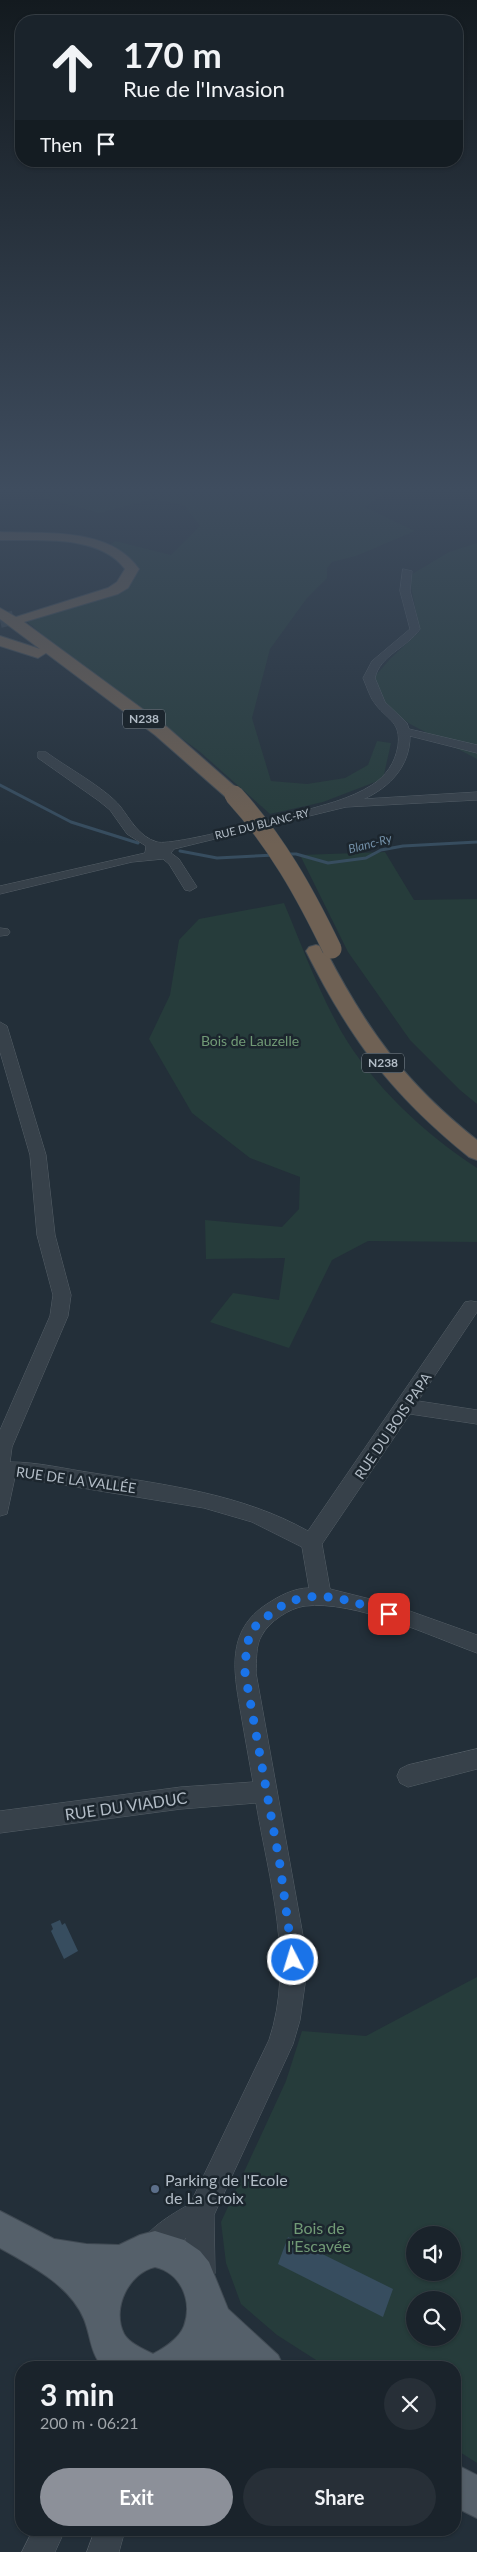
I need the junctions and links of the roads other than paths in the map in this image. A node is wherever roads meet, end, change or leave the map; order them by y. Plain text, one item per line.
1 (56, 606) edge
2 (61, 606) edge
3 (409, 606) edge
4 (0, 612) edge
5 (0, 625) edge
6 (0, 641) edge
7 (38, 653) junction
8 (404, 731) junction
9 (477, 749) edge
10 (42, 755) dead end
11 (228, 796) junction
12 (477, 796) edge
13 (338, 804) junction
14 (159, 850) junction
15 (190, 887) dead end
16 (0, 890) edge
17 (324, 950) junction
18 (0, 1026) edge
19 (477, 1134) edge
20 (477, 1152) edge
21 (471, 1307) dead end
22 (407, 1406) junction
23 (477, 1417) edge
24 (0, 1470) edge
25 (0, 1508) edge
26 (310, 1542) junction
27 (321, 1596) junction
28 (477, 1644) edge
29 (477, 1759) edge
30 (408, 1776) dead end
31 (253, 1794) dead end
32 (0, 1822) edge
33 (200, 2214) junction
34 (0, 2228) edge
35 (50, 2256) junction
36 (136, 2257) junction
37 (203, 2295) junction
38 (101, 2312) junction
39 (120, 2361) edge
40 (176, 2361) edge
41 (257, 2361) edge
42 (461, 2488) edge
43 (477, 2498) edge
44 (47, 2536) edge
45 (108, 2536) edge
46 (38, 2552) edge
47 (103, 2552) edge

1 - 2 highway
3 - 8 street
4 - 11 highway, N238
5 - 7 highway, N238
6 - 7 highway
7 - 11 highway, N238
8 - 9 street
8 - 13 street, RUE DU BLANC-RY
10 - 14 street
11 - 17 highway, N238
12 - 13 street, RUE DU BLANC-RY
13 - 14 street, RUE DU BLANC-RY
14 - 15 street
14 - 16 street, RUE DU BLANC-RY
17 - 19 highway, N238
17 - 20 highway, N238
18 - 24 street, RUE DE LA VALLÉE
21 - 22 street, RUE DU BOIS PAPA
22 - 23 street
22 - 26 street, RUE DU BOIS PAPA
24 - 25 street
24 - 26 street, RUE DE LA VALLÉE
26 - 27 street
27 - 28 street
27 - 33 street
29 - 30 street
31 - 32 street, RUE DU VIADUC
33 - 36 street
33 - 37 street
34 - 35 main road
35 - 36 main road
35 - 38 main road
36 - 37 main road
36 - 38 main road
37 - 40 main road
37 - 41 main road
38 - 39 main road
42 - 43 main road
44 - 46 street
45 - 47 street

